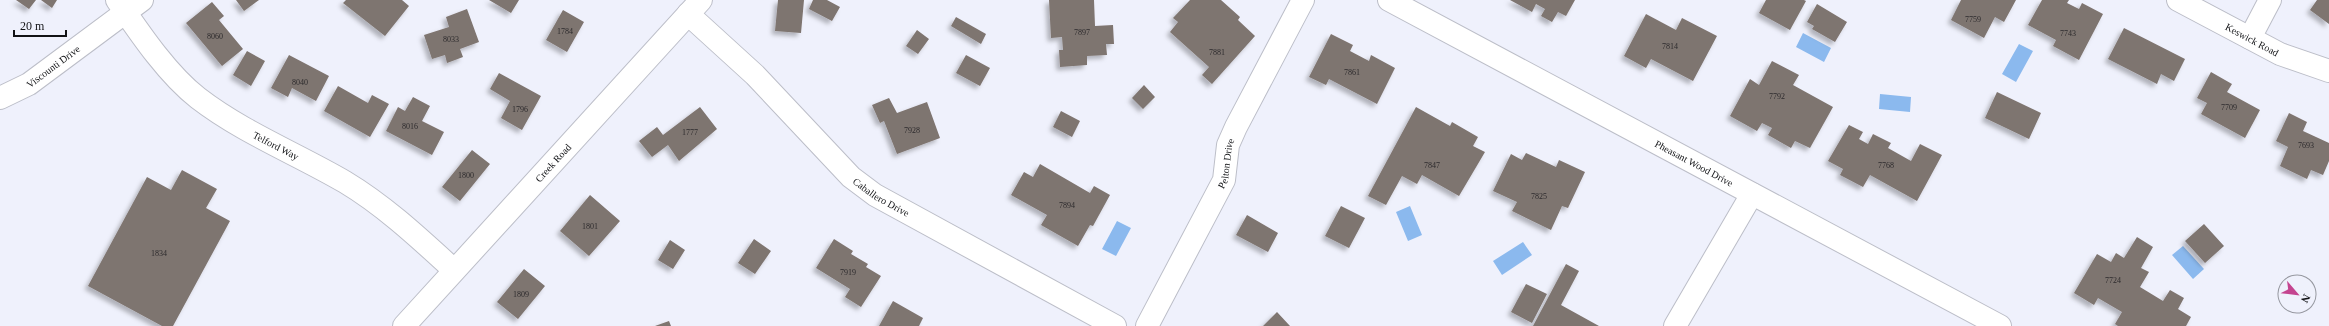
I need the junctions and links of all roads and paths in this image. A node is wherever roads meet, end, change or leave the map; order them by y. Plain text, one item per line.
1 (1303, 0) edge
2 (1389, 0) edge
3 (2178, 0) edge
4 (2270, 0) edge
5 (128, 4) edge
6 (695, 7) edge
7 (2250, 38) junction
8 (2329, 71) edge
9 (0, 98) edge
10 (1752, 194) junction
11 (454, 270) junction
12 (404, 326) edge
13 (1115, 326) edge
14 (1147, 326) edge
15 (1675, 326) edge
16 (2000, 326) edge

1 - 14 street, Pelton Drive
2 - 10 street, Pheasant Wood Drive
3 - 7 street, Keswick Road
4 - 7 street
5 - 9 street, Viscounti Drive
5 - 11 street, Telford Way
6 - 11 street, Creek Road
6 - 13 street, Caballero Drive
7 - 8 street, Keswick Road
10 - 15 street
10 - 16 street, Pheasant Wood Drive
11 - 12 street, Creek Road

